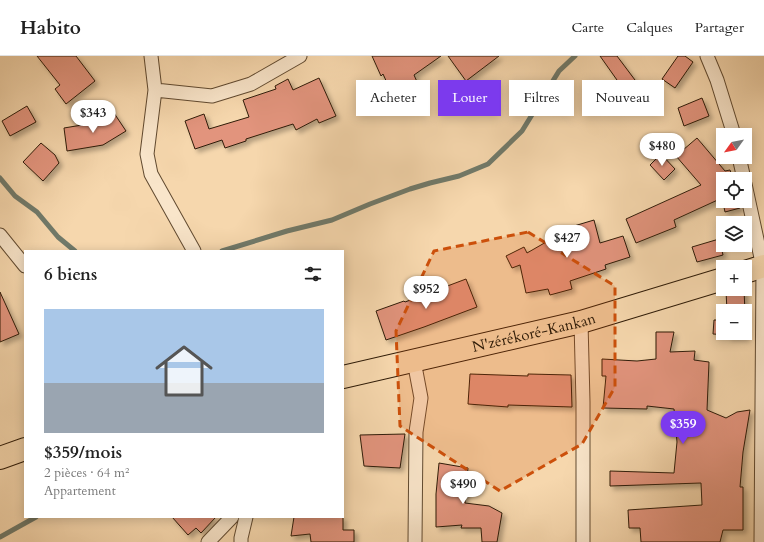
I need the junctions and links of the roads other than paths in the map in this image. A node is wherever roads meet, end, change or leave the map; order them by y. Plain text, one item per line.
1 (151, 56) edge
2 (300, 56) edge
3 (707, 56) edge
4 (155, 90) junction
5 (732, 128) edge
6 (748, 208) edge
7 (0, 235) edge
8 (193, 250) edge
9 (24, 265) edge
10 (757, 268) edge
11 (716, 281) edge
12 (581, 322) junction
13 (414, 361) junction
14 (344, 377) edge
15 (24, 449) edge
16 (0, 458) edge
17 (231, 518) edge
18 (246, 518) edge
19 (208, 542) edge
20 (241, 542) edge
21 (415, 542) edge
22 (583, 542) edge
23 (761, 542) edge

1 - 4 street
2 - 4 street
3 - 5 street
4 - 8 street
6 - 10 street
7 - 9 street
10 - 23 street
11 - 12 highway, N'zérékoré-Kankan
12 - 13 highway, N'zérékoré-Kankan
12 - 22 street
13 - 14 highway, N'zérékoré-Kankan
13 - 21 street
15 - 16 highway
17 - 19 street
18 - 20 street

